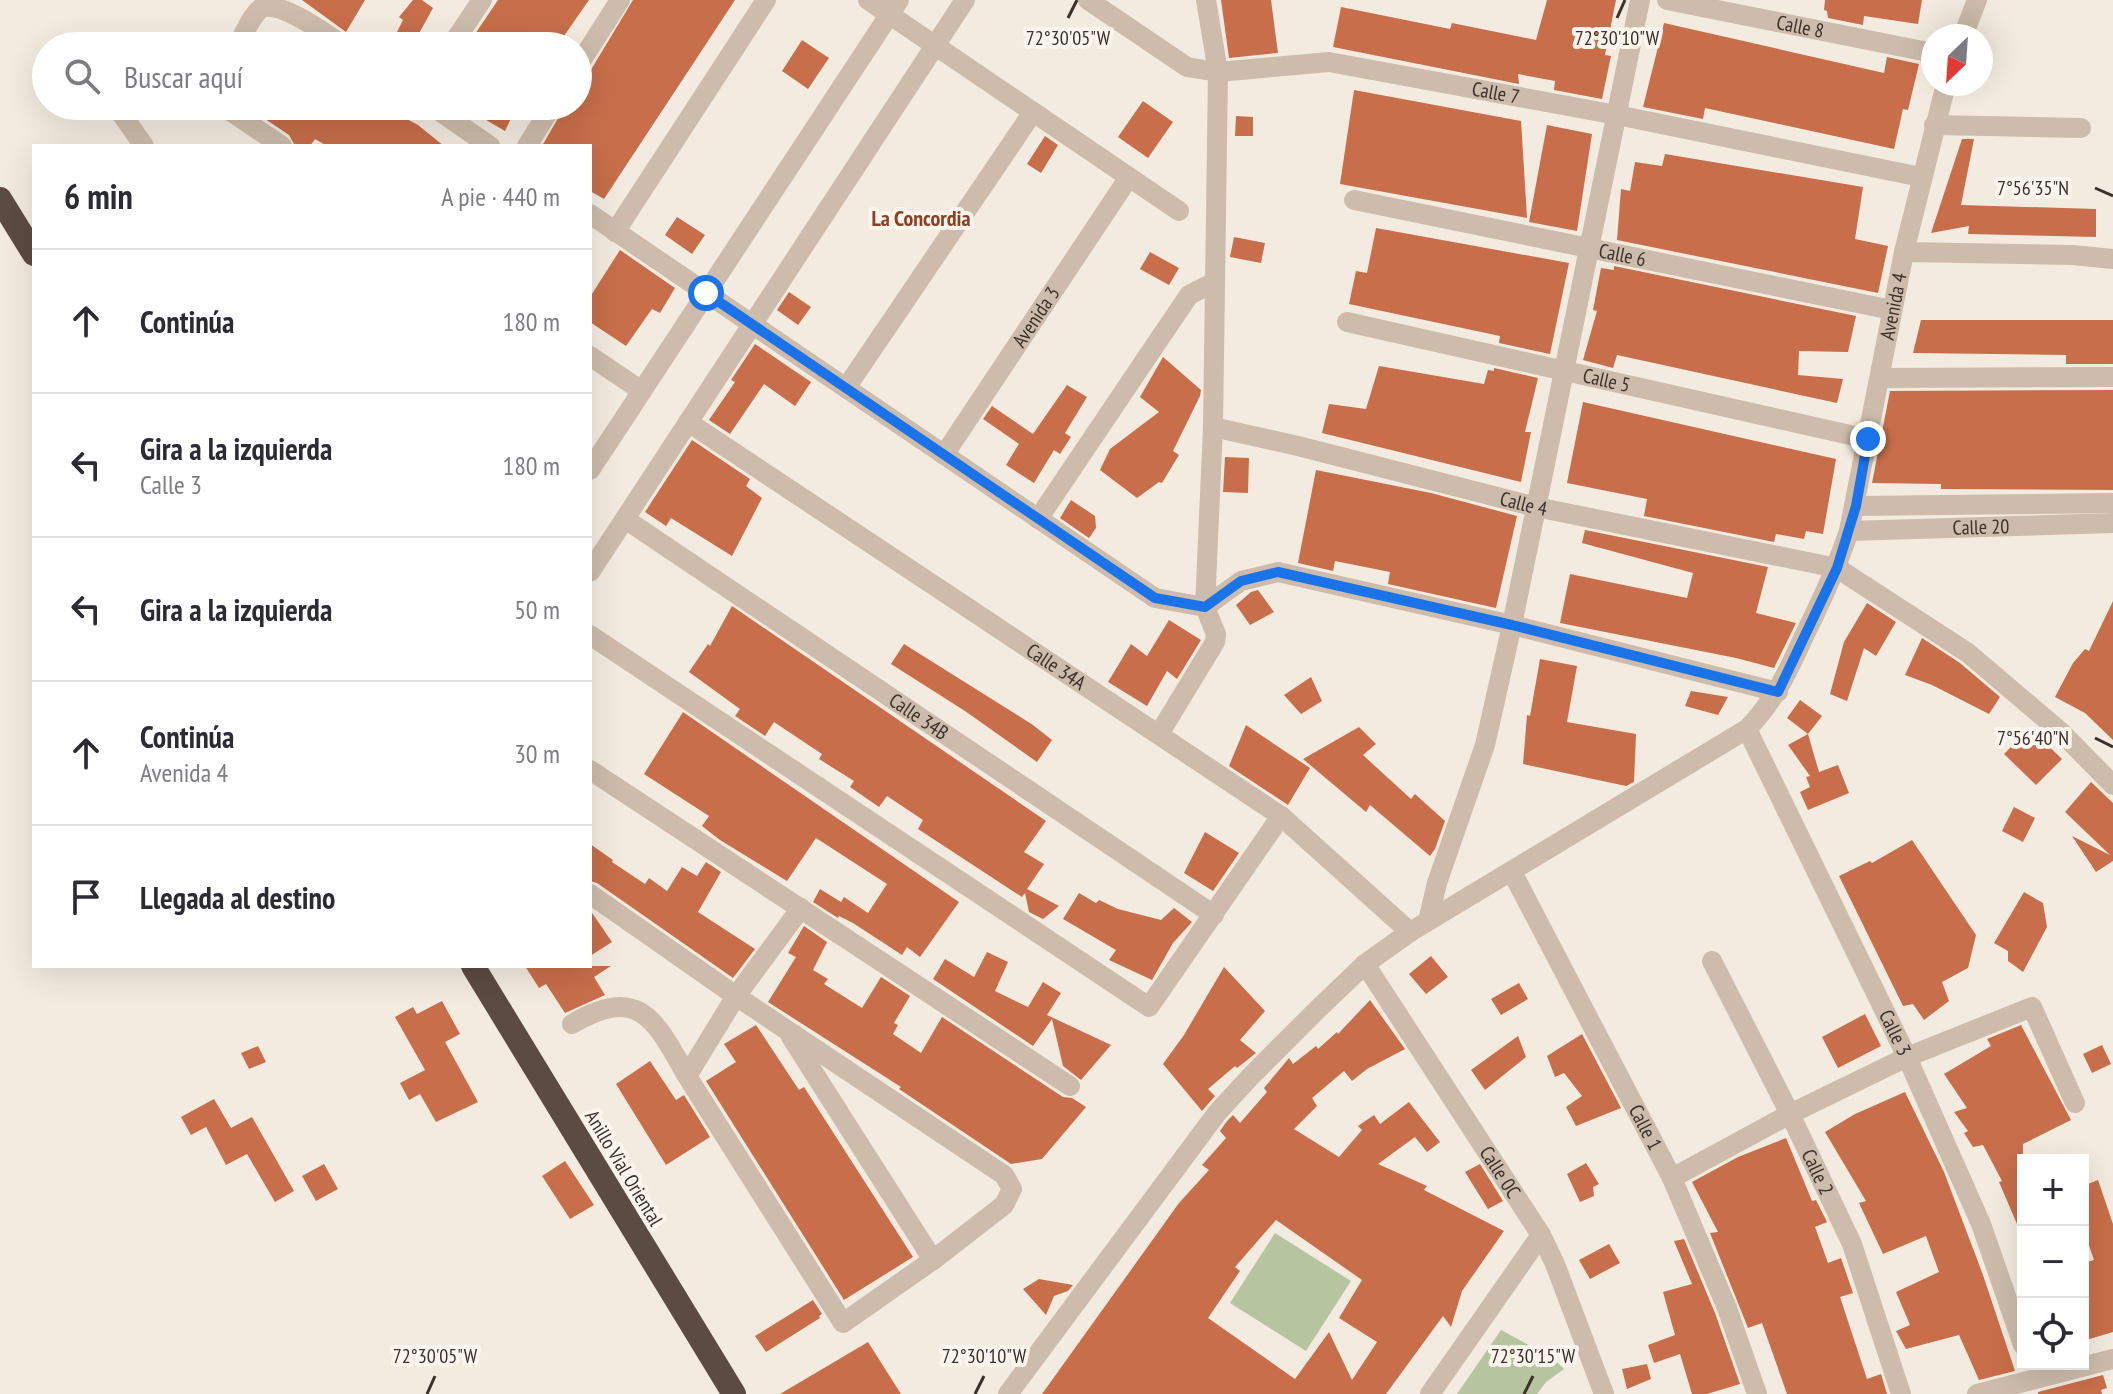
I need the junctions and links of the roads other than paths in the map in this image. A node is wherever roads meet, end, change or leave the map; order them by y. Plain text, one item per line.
1 (620, 0) edge
2 (766, 0) edge
3 (868, 0) edge
4 (965, 0) edge
5 (1088, 0) edge
6 (1206, 0) edge
7 (1640, 0) edge
8 (1667, 0) edge
9 (1977, 0) edge
10 (478, 2) edge
11 (894, 7) edge
12 (1968, 24) edge
13 (246, 32) edge
14 (323, 32) edge
15 (460, 32) edge
16 (592, 44) edge
17 (935, 45) junction
18 (1921, 51) edge
19 (1218, 72) junction
20 (1942, 96) edge
21 (1033, 112) junction
22 (1617, 115) junction
23 (126, 120) edge
24 (244, 120) edge
25 (452, 120) edge
26 (543, 120) edge
27 (1934, 125) junction
28 (2081, 128) dead end
29 (143, 144) edge
30 (279, 144) edge
31 (487, 144) edge
32 (528, 144) edge
33 (1129, 177) junction
34 (1921, 177) junction
35 (0, 199) edge
36 (1354, 200) dead end
37 (1179, 211) dead end
38 (592, 215) edge
39 (615, 232) junction
40 (1589, 248) junction
41 (32, 251) edge
42 (1904, 252) junction
43 (2113, 259) edge
44 (1215, 282) junction
45 (706, 293) junction
46 (1892, 310) junction
47 (1347, 322) dead end
48 (752, 324) junction
49 (592, 357) edge
50 (1564, 371) junction
51 (2113, 377) edge
52 (1880, 378) junction
53 (846, 388) junction
54 (642, 391) junction
55 (688, 422) junction
56 (1213, 427) junction
57 (1868, 439) junction
58 (944, 455) junction
59 (592, 467) edge
60 (2113, 503) edge
61 (1856, 506) junction
62 (1536, 507) junction
63 (625, 519) junction
64 (1038, 519) junction
65 (2113, 523) edge
66 (1849, 531) junction
67 (1837, 568) junction
68 (592, 569) edge
69 (1205, 607) junction
70 (1512, 625) junction
71 (592, 636) edge
72 (1778, 692) junction
73 (1747, 729) junction
74 (1159, 734) junction
75 (592, 771) edge
76 (2113, 785) edge
77 (1281, 816) junction
78 (1512, 872) junction
79 (592, 895) edge
80 (801, 908) junction
81 (1214, 915) junction
82 (1428, 921) junction
83 (1410, 932) junction
84 (1712, 961) dead end
85 (1365, 964) junction
86 (474, 968) edge
87 (736, 996) junction
88 (572, 1024) dead end
89 (787, 1030) junction
90 (1907, 1057) junction
91 (687, 1076) junction
92 (1070, 1086) dead end
93 (2075, 1103) dead end
94 (1790, 1114) junction
95 (1672, 1178) junction
96 (1541, 1235) junction
97 (933, 1260) junction
98 (2017, 1328) edge
99 (2113, 1359) edge
100 (2034, 1379) edge
101 (734, 1394) edge
102 (1008, 1394) edge
103 (1430, 1394) edge
104 (1604, 1394) edge
105 (1757, 1394) edge
106 (1901, 1394) edge
107 (1977, 1394) edge

1 - 16 street
2 - 39 street
3 - 11 street
4 - 17 street
5 - 19 street, Calle 7
6 - 19 street
7 - 22 street
8 - 18 street, Calle 8
9 - 12 street
10 - 15 street
11 - 17 street
11 - 45 street
13 - 14 street
17 - 21 street
17 - 48 street
19 - 22 street, Calle 7
19 - 44 street
20 - 27 street, Avenida 4
21 - 33 street
21 - 53 street
22 - 34 street, Calle 7
22 - 40 street
23 - 29 street
24 - 30 street
25 - 31 street
26 - 32 street
27 - 28 street
27 - 34 street, Avenida 4
33 - 37 street
33 - 58 street, Avenida 3
34 - 42 street, Avenida 4
35 - 41 highway
36 - 40 street, Calle 6
38 - 39 street
39 - 45 street
40 - 46 street, Calle 6
40 - 50 street
42 - 43 street
42 - 46 street, Avenida 4
44 - 56 street
44 - 64 street
45 - 48 street
45 - 54 street
46 - 52 street, Avenida 4
47 - 50 street, Calle 5
48 - 53 street
48 - 55 street
49 - 54 street
50 - 57 street, Calle 5
50 - 62 street
51 - 52 street
52 - 57 street, Avenida 4
53 - 58 street
54 - 59 street
55 - 63 street
55 - 74 street, Calle 34A
56 - 62 street, Calle 4
56 - 69 street
57 - 61 street, Avenida 4
58 - 64 street
60 - 61 street, Calle 20
61 - 66 street, Avenida 4
62 - 67 street, Calle 4
62 - 70 street
63 - 68 street
63 - 81 street, Calle 34B
64 - 69 street
65 - 66 street, Calle 20
66 - 67 street, Avenida 4
67 - 72 street, Avenida 4
67 - 76 street
69 - 70 street
69 - 74 street
70 - 72 street
70 - 82 street
71 - 81 street
72 - 73 street, Avenida 4
73 - 78 street, Avenida 4
73 - 90 street, Calle 3
74 - 77 street, Calle 34A
75 - 80 street
77 - 81 street
77 - 83 street, Calle 34A
78 - 82 street, Avenida 4
78 - 95 street, Calle 1
79 - 87 street
80 - 87 street
80 - 92 street
82 - 83 street, Avenida 4
83 - 85 street, Avenida 4
84 - 94 street, Calle 2
85 - 96 street, Calle 0C
85 - 102 street, Avenida 4
86 - 101 highway, Anillo Vial Oriental
87 - 89 street
87 - 91 street
88 - 91 street
89 - 97 street
89 - 97 street
90 - 93 street
90 - 94 street
90 - 98 street, Calle 3
91 - 97 street
94 - 95 street
94 - 106 street, Calle 2
95 - 105 street, Calle 1
96 - 103 street
96 - 104 street, Calle 0C
99 - 100 street
100 - 107 street

